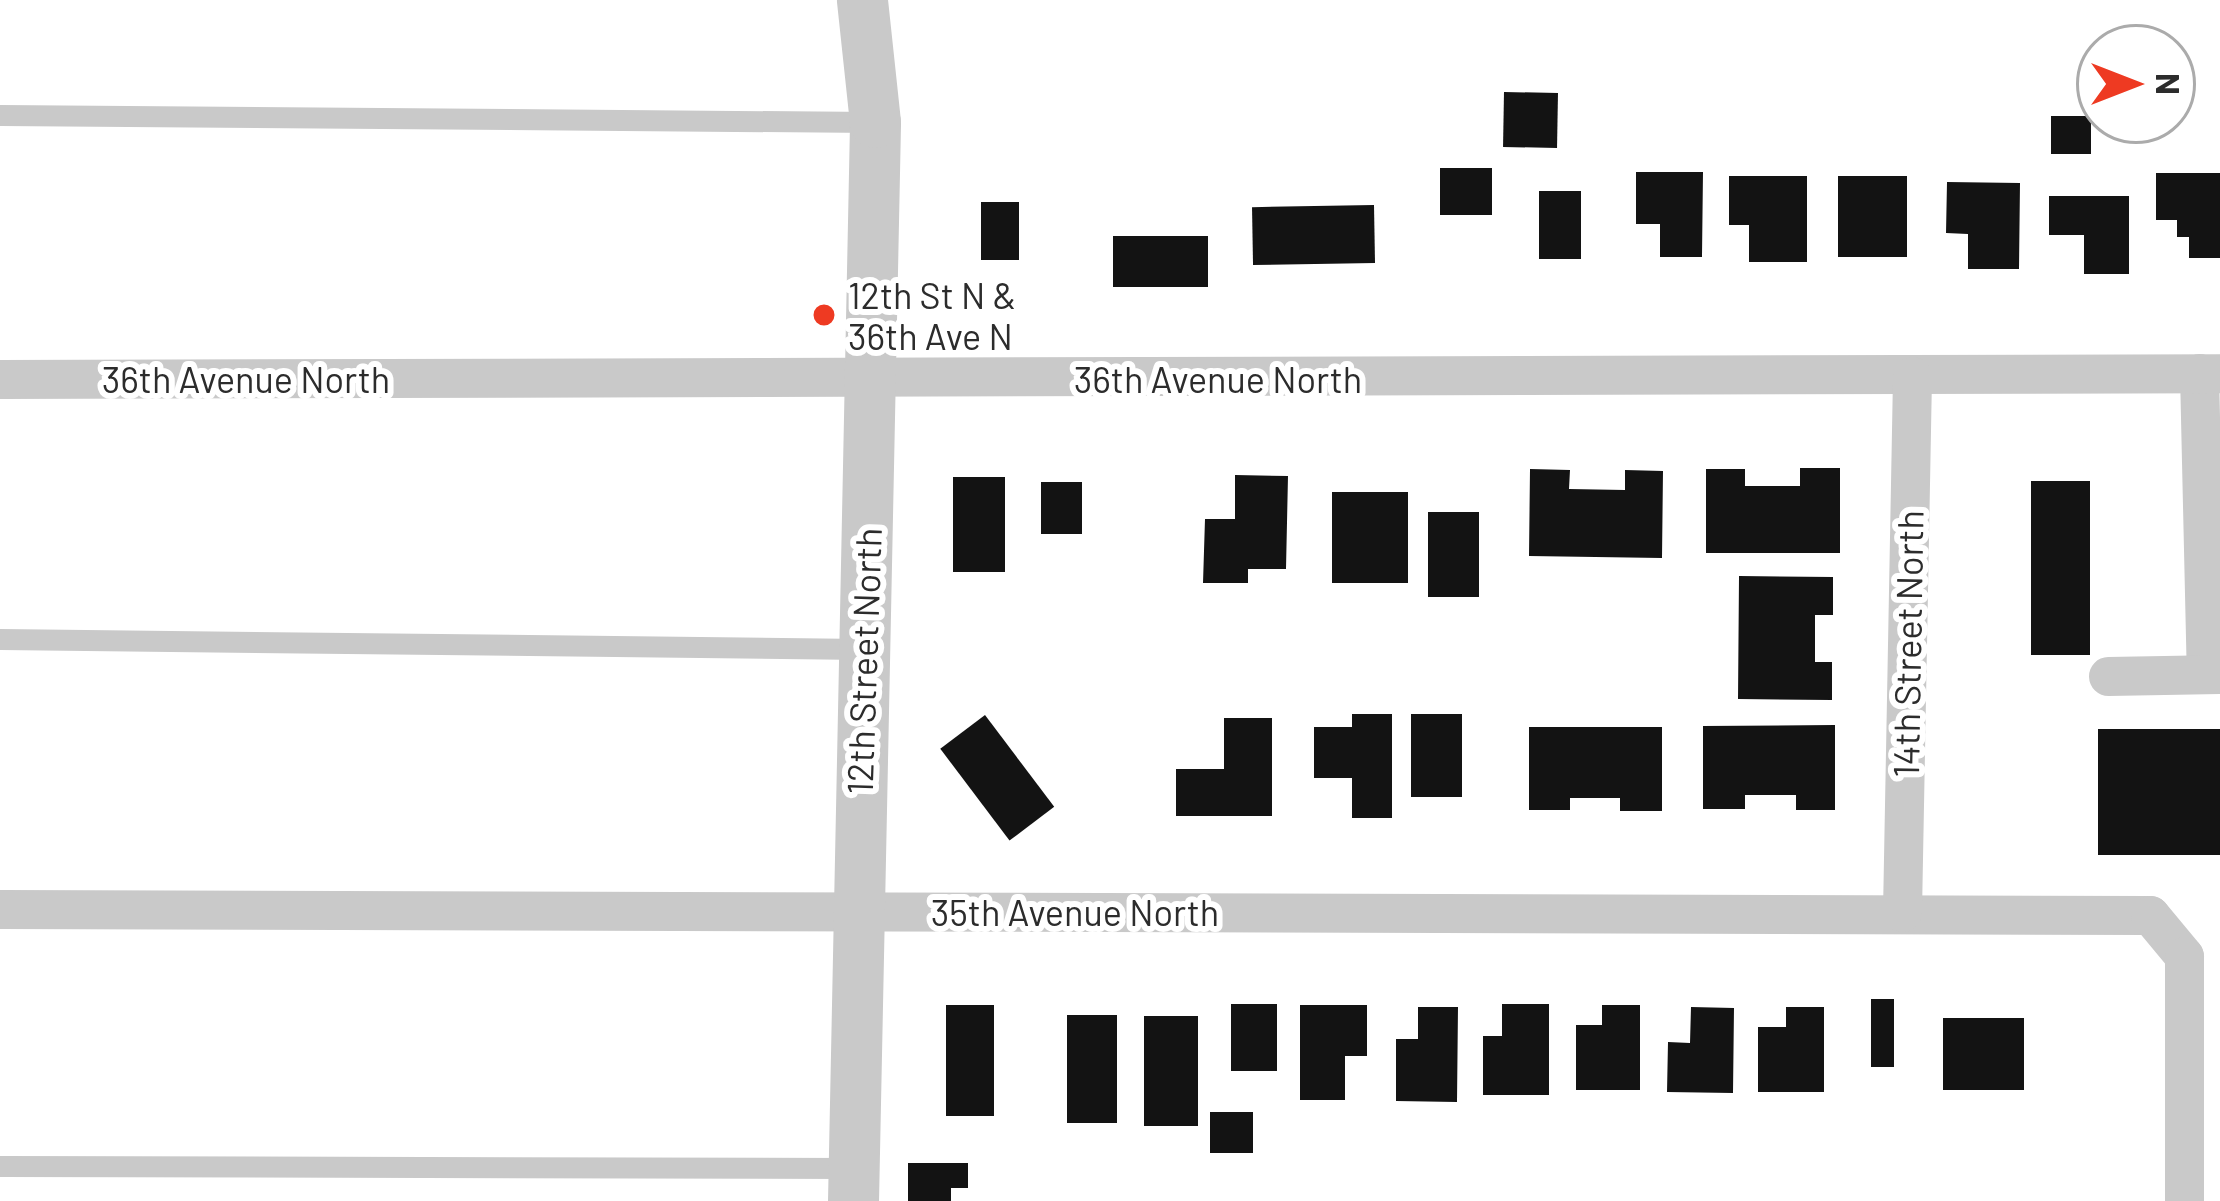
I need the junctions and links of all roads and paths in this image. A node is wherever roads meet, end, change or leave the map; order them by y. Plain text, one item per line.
1 (862, 0) edge
2 (898, 0) edge
3 (0, 115) edge
4 (875, 122) junction
5 (2209, 373) edge
6 (1912, 376) junction
7 (0, 379) edge
8 (870, 380) junction
9 (0, 639) edge
10 (863, 649) junction
11 (2213, 674) edge
12 (2108, 676) dead end
13 (0, 909) edge
14 (856, 912) junction
15 (1902, 912) junction
16 (0, 1166) edge
17 (853, 1184) edge
18 (2184, 1201) edge

1 - 4 street, 12th Street North
2 - 4 street, 12th Street North
3 - 4 lane
4 - 8 street, 12th Street North
5 - 6 street, 36th Avenue North
5 - 11 street
6 - 8 street, 36th Avenue North
6 - 15 street, 14th Street North
7 - 8 street, 36th Avenue North
8 - 10 street, 12th Street North
9 - 10 lane
10 - 14 street, 12th Street North
11 - 12 street
13 - 14 street, 35th Avenue North
14 - 15 street, 35th Avenue North
14 - 17 street, 12th Street North
15 - 18 street, 35th Avenue North
16 - 17 lane

